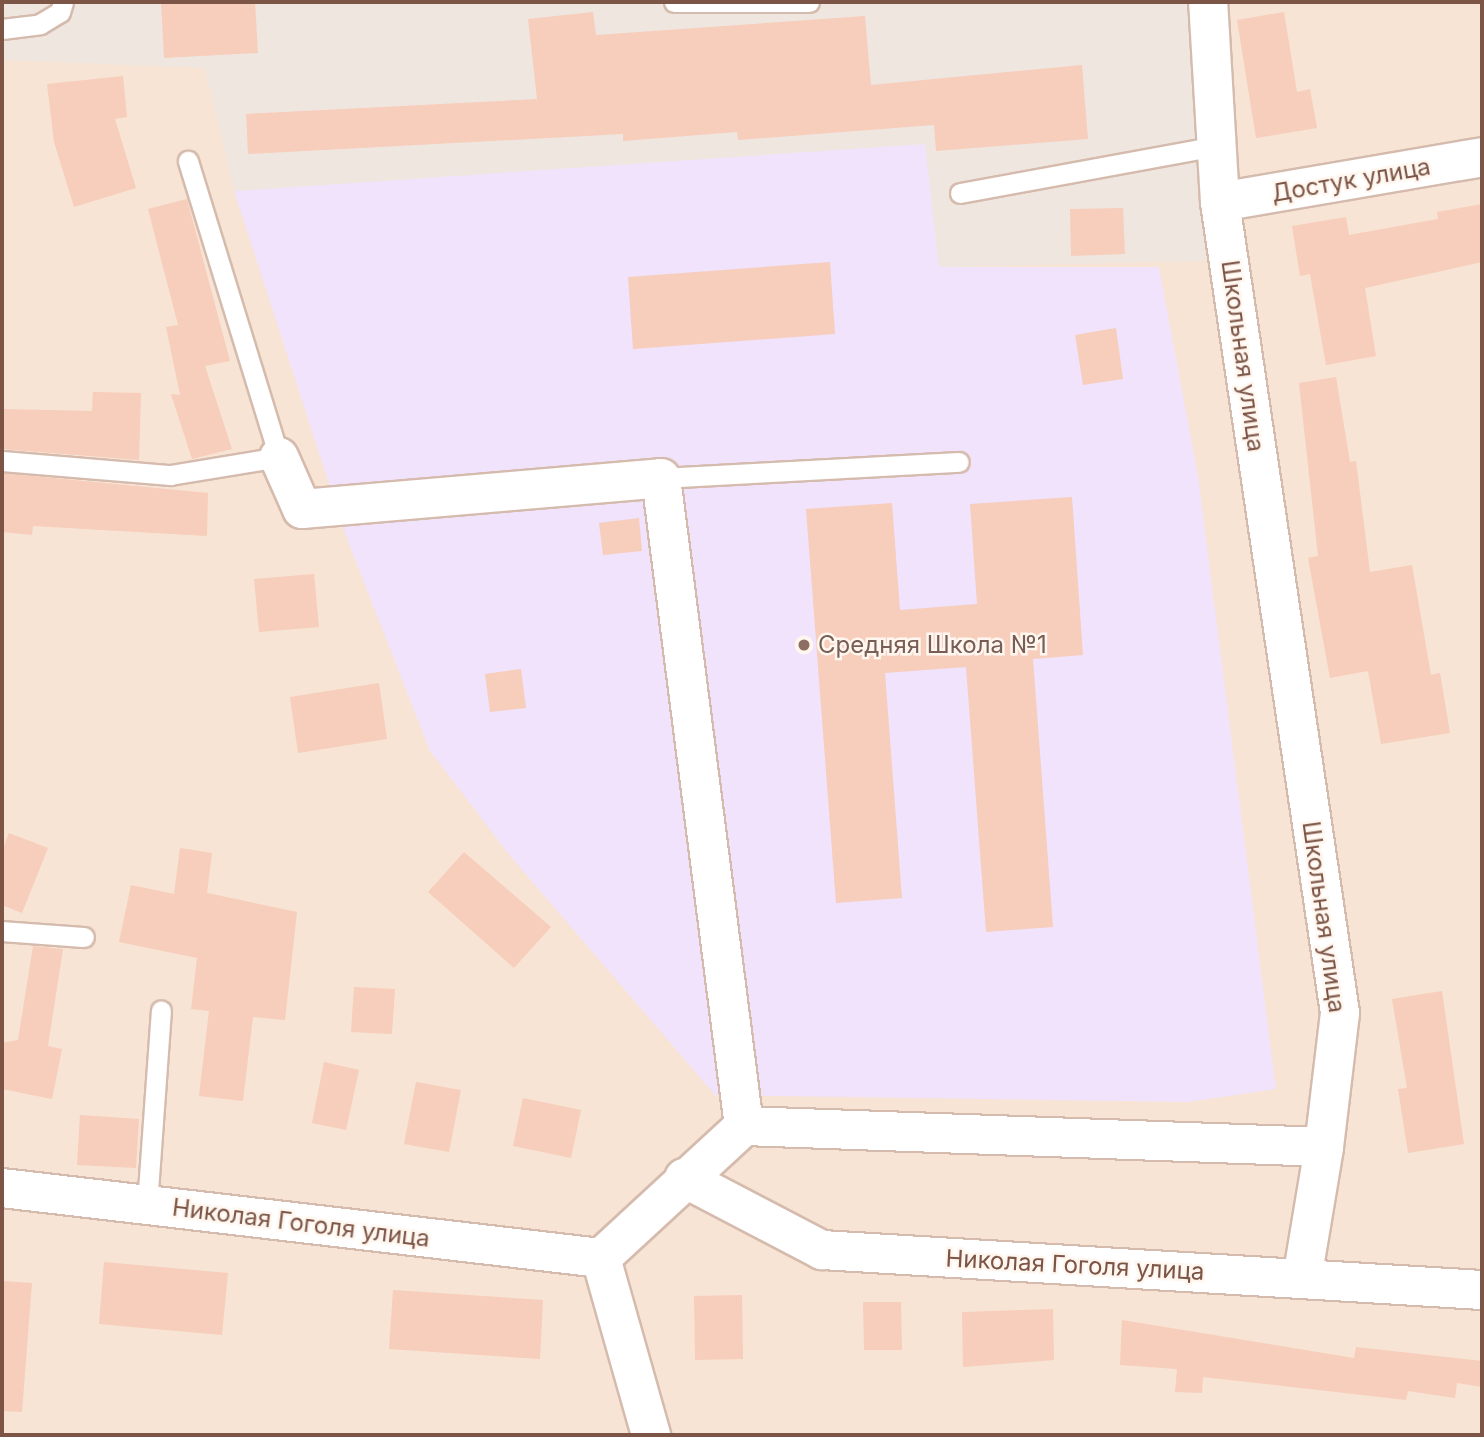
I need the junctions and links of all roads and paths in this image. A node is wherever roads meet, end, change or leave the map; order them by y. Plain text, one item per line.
1 (63, 2) edge
2 (674, 2) edge
3 (809, 2) edge
4 (1208, 2) edge
5 (2, 29) edge
6 (1215, 146) junction
7 (1482, 158) edge
8 (188, 160) dead end
9 (960, 193) dead end
10 (1220, 202) junction
11 (279, 457) junction
12 (2, 460) edge
13 (959, 463) dead end
14 (661, 478) junction
15 (2, 931) edge
16 (84, 937) dead end
17 (161, 1011) dead end
18 (744, 1126) junction
19 (1324, 1147) junction
20 (684, 1178) junction
21 (2, 1188) edge
22 (147, 1205) junction
23 (601, 1258) junction
24 (1302, 1279) junction
25 (1482, 1290) edge
26 (651, 1435) edge

1 - 5 lane
2 - 3 lane
4 - 6 street, Школьная улица
6 - 9 lane
6 - 10 street, Школьная улица
7 - 10 street, Достук улица
8 - 11 lane
10 - 19 street, Школьная улица
11 - 12 lane
11 - 14 street
13 - 14 lane
14 - 18 street
15 - 16 lane
17 - 22 lane
18 - 19 street
18 - 20 street
19 - 24 street, Школьная улица
20 - 23 street
20 - 24 street, Николая Гоголя улица
21 - 22 street, Николая Гоголя улица
22 - 23 street, Николая Гоголя улица
23 - 26 street
24 - 25 street, Николая Гоголя улица

